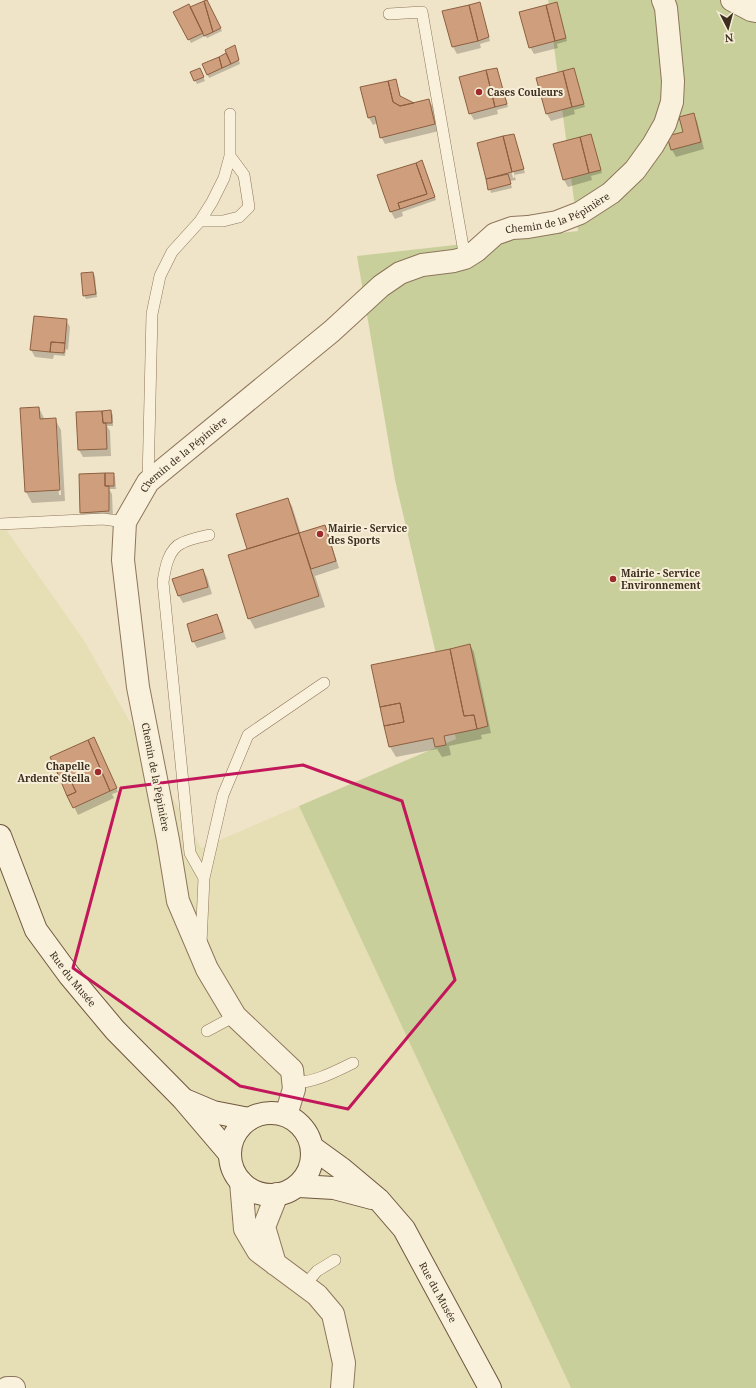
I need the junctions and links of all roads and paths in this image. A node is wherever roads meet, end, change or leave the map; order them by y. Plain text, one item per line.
1 (663, 0) edge
2 (732, 0) edge
3 (756, 11) edge
4 (389, 14) dead end
5 (230, 114) dead end
6 (230, 156) junction
7 (200, 221) junction
8 (465, 258) junction
9 (148, 482) junction
10 (125, 522) junction
11 (0, 524) edge
12 (210, 534) dead end
13 (324, 683) dead end
14 (0, 836) edge
15 (204, 878) junction
16 (200, 954) junction
17 (235, 1016) junction
18 (206, 1032) dead end
19 (353, 1063) dead end
20 (294, 1083) junction
21 (183, 1099) junction
22 (286, 1115) junction
23 (249, 1119) junction
24 (313, 1148) junction
25 (229, 1153) junction
26 (241, 1182) junction
27 (299, 1186) junction
28 (277, 1194) junction
29 (379, 1200) junction
30 (336, 1260) dead end
31 (275, 1265) junction
32 (304, 1286) junction
33 (342, 1388) edge
34 (490, 1388) edge

1 - 8 street, Chemin de la Pépinière
2 - 3 street
4 - 8 lane
5 - 6 lane
6 - 7 lane
6 - 7 lane
7 - 9 lane
8 - 9 street, Chemin de la Pépinière
9 - 10 street, Chemin de la Pépinière
10 - 11 lane
10 - 16 street, Chemin de la Pépinière
12 - 15 lane
13 - 15 lane
14 - 21 street, Rue du Musée
15 - 16 lane
16 - 17 street, Chemin de la Pépinière
17 - 18 lane
17 - 20 street, Chemin de la Pépinière
19 - 20 lane
20 - 22 street
21 - 23 street, Rue du Musée
21 - 25 street, Rue du Musée
22 - 23 street
22 - 24 street
23 - 25 street
24 - 27 street
24 - 29 street, Rue du Musée
25 - 26 street
26 - 28 street
26 - 31 street
27 - 28 street
27 - 29 street
28 - 31 street
29 - 34 street, Rue du Musée
30 - 32 lane
31 - 32 street
32 - 33 street

